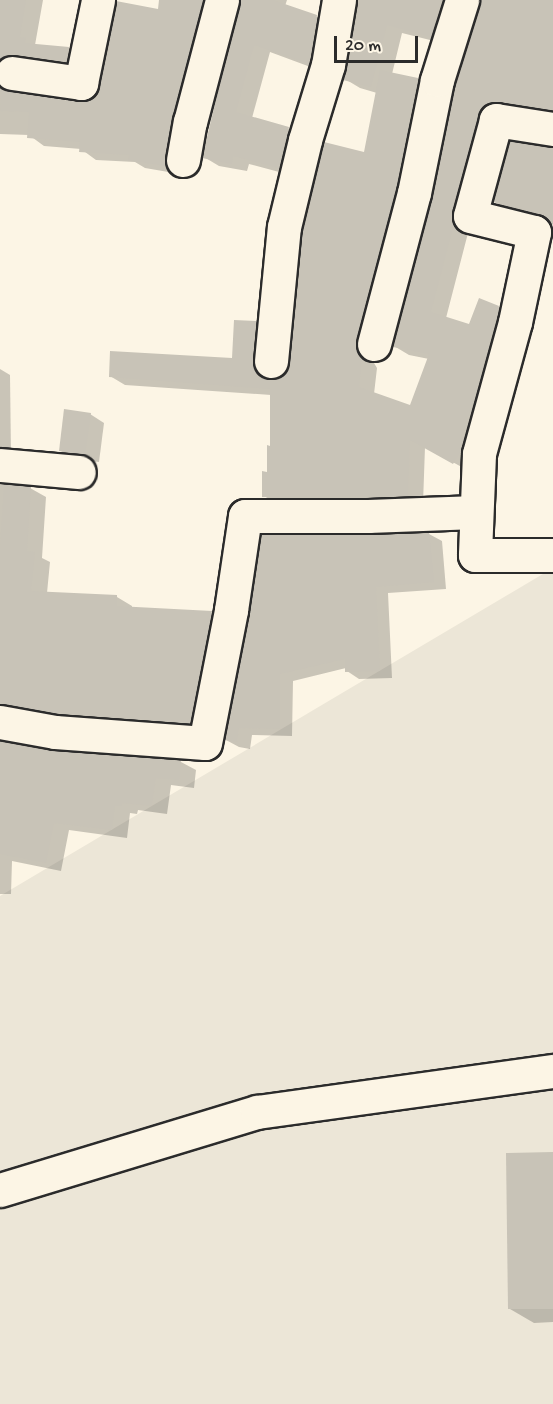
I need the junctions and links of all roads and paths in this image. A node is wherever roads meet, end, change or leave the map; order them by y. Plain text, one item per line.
1 (98, 0) edge
2 (222, 0) edge
3 (339, 0) edge
4 (462, 0) edge
5 (12, 73) dead end
6 (553, 129) edge
7 (183, 160) dead end
8 (374, 344) dead end
9 (271, 361) dead end
10 (0, 465) edge
11 (79, 472) dead end
12 (476, 512) junction
13 (553, 555) edge
14 (0, 722) edge
15 (553, 1071) edge
16 (0, 1190) edge

1 - 5 street
2 - 7 street
3 - 9 street
4 - 8 street
6 - 12 street
10 - 11 street
12 - 13 street
12 - 14 street
15 - 16 street

